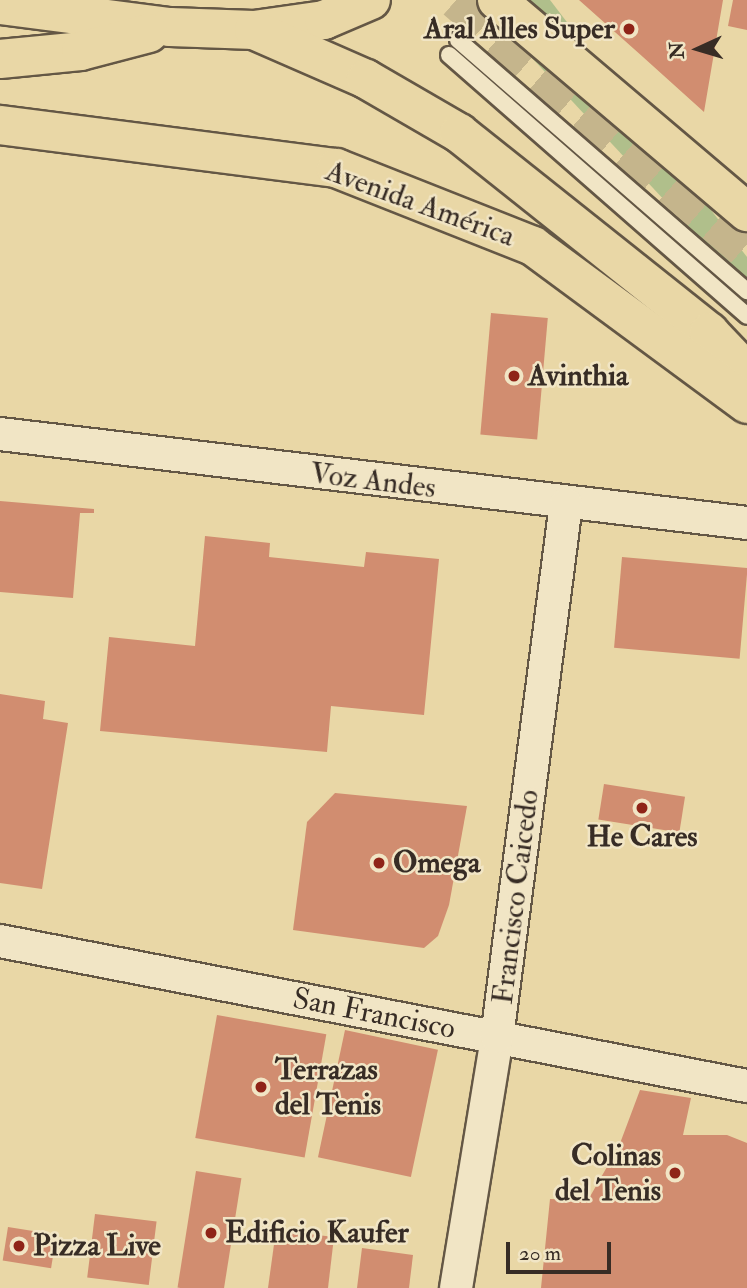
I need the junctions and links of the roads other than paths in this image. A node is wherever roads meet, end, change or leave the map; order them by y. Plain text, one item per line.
1 (371, 0) edge
2 (498, 0) edge
3 (0, 5) edge
4 (170, 27) junction
5 (254, 30) junction
6 (458, 40) dead end
7 (449, 55) dead end
8 (0, 59) edge
9 (0, 125) edge
10 (747, 212) edge
11 (747, 291) edge
12 (747, 316) edge
13 (747, 372) edge
14 (747, 404) edge
15 (0, 435) edge
16 (566, 504) junction
17 (747, 523) edge
18 (0, 941) edge
19 (497, 1038) junction
20 (747, 1086) edge
21 (456, 1288) edge

1 - 5 main road
2 - 10 main road
3 - 4 main road
4 - 5 main road
4 - 8 main road
5 - 13 main road, Avenida América
6 - 11 lane
7 - 12 lane
9 - 14 main road, Avenida América
15 - 16 street, Voz Andes
16 - 17 street, Voz Andes
16 - 19 street, Francisco Caicedo
18 - 19 street, San Francisco
19 - 20 street, San Francisco
19 - 21 street, Francisco Caicedo

